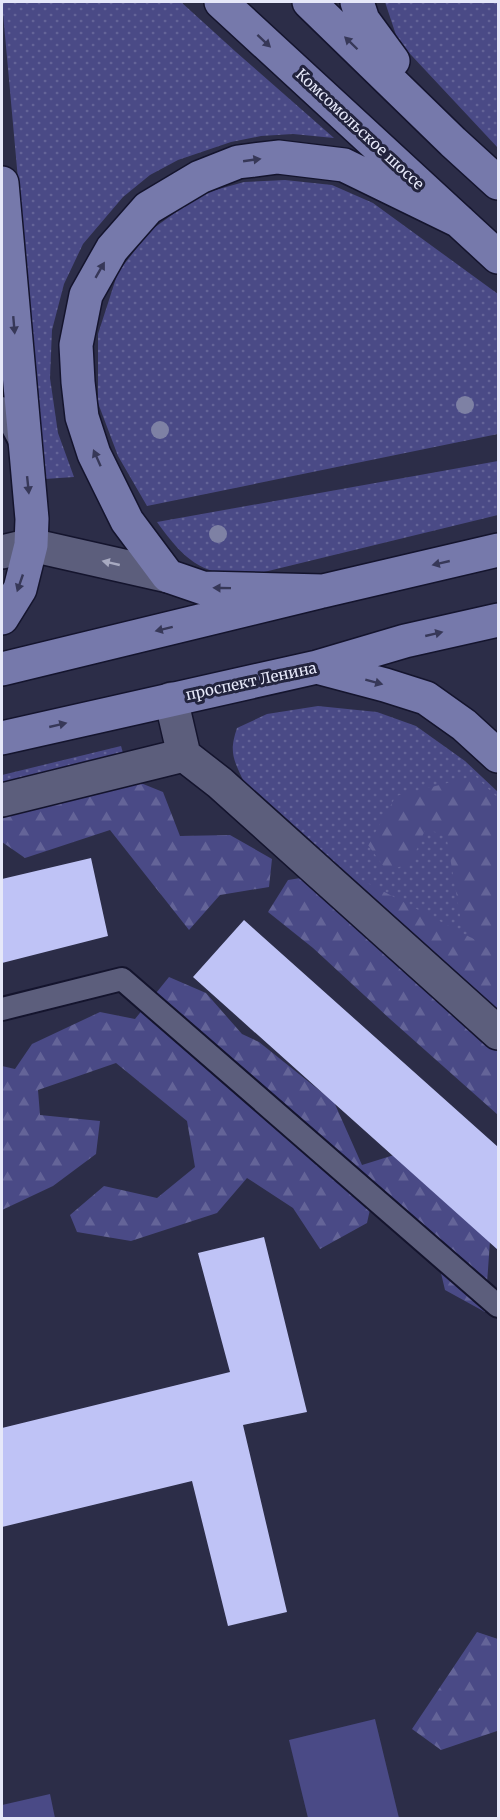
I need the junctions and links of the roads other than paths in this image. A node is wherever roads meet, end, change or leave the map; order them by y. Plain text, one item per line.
1 (221, 2) edge
2 (309, 2) edge
3 (357, 2) edge
4 (453, 142) junction
5 (2, 183) edge
6 (498, 183) edge
7 (3, 220) edge
8 (459, 221) junction
9 (498, 257) edge
10 (2, 408) edge
11 (25, 450) junction
12 (16, 548) edge
13 (498, 550) edge
14 (168, 576) junction
15 (323, 591) junction
16 (2, 618) edge
17 (498, 620) edge
18 (317, 668) junction
19 (2, 669) edge
20 (171, 699) junction
21 (2, 738) edge
22 (184, 756) junction
23 (498, 756) edge
24 (2, 800) edge
25 (2, 1009) edge
26 (498, 1033) edge
27 (498, 1306) edge

1 -> 8 main road, Комсомольское шоссе
4 -> 2 main road
3 - 4 main road
4 - 6 main road
5 - 7 main road
7 -> 11 main road
8 - 9 main road, Комсомольское шоссе
14 -> 8 main road
10 - 11 lane
11 -> 12 main road
14 -> 12 street
12 -> 16 main road
13 -> 15 main road
15 -> 14 main road
15 -> 19 main road
18 -> 17 main road, проспект Ленина
18 - 20 main road, проспект Ленина
18 -> 23 main road
21 -> 20 main road, проспект Ленина
20 - 22 street
22 - 24 street
22 - 26 street
25 - 27 lane

